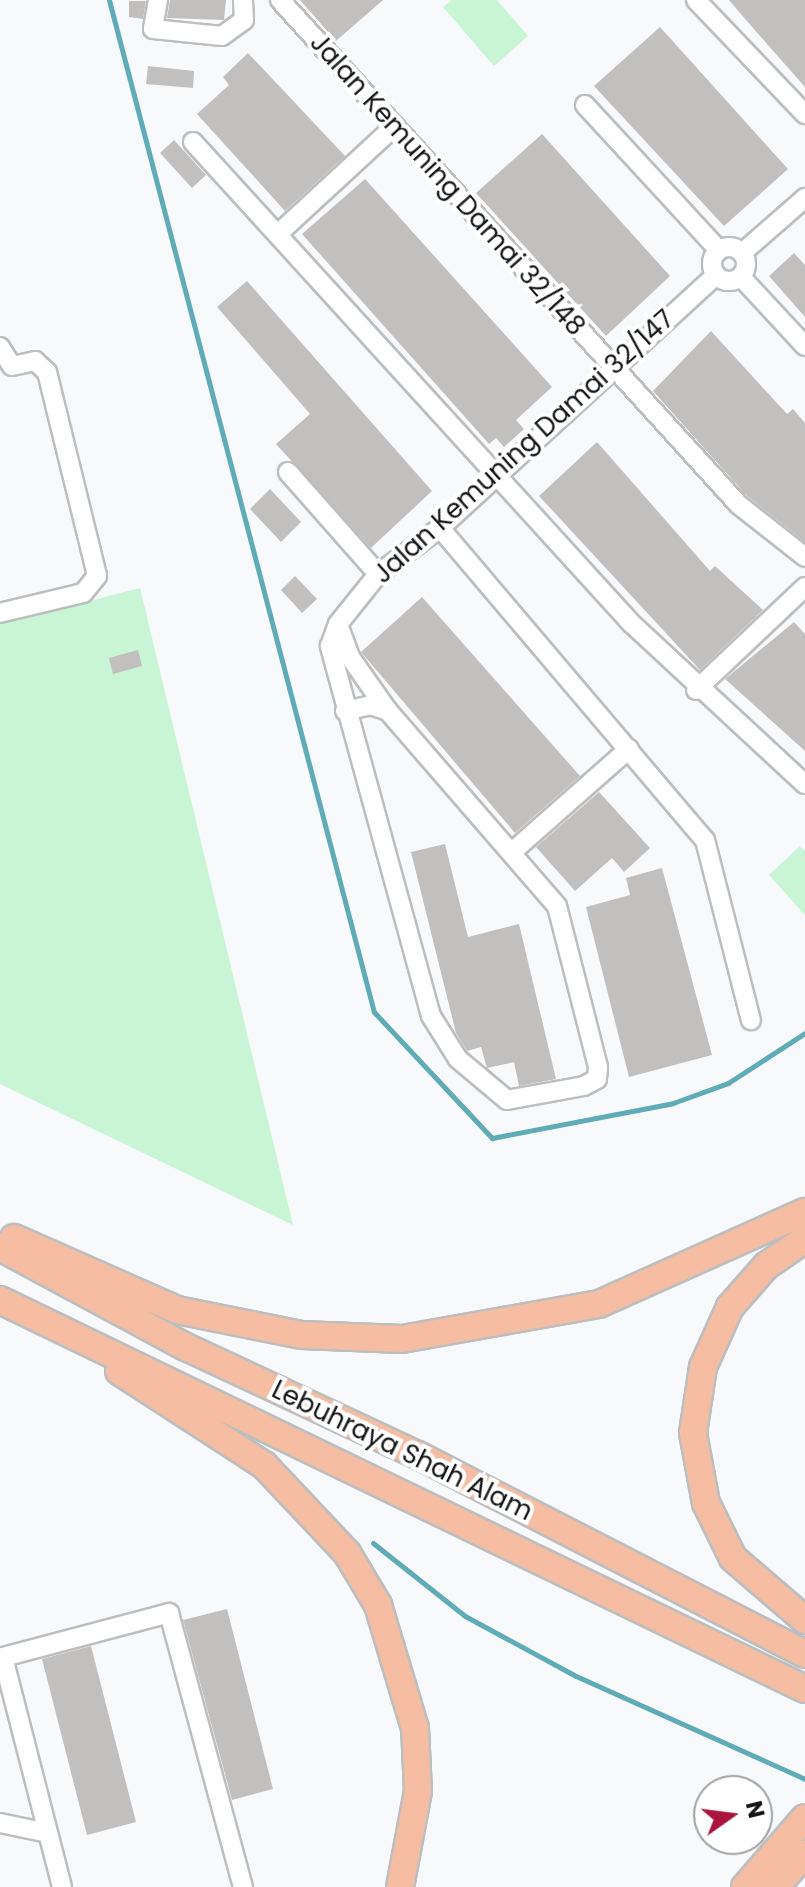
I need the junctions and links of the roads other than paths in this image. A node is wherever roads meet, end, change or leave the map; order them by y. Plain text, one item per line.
1 (158, 0) edge
2 (243, 0) edge
3 (280, 0) edge
4 (696, 0) edge
5 (585, 105) dead end
6 (805, 114) edge
7 (394, 127) junction
8 (193, 142) dead end
9 (805, 198) edge
10 (279, 233) junction
11 (719, 250) junction
12 (742, 253) junction
13 (716, 275) junction
14 (741, 277) junction
15 (805, 346) edge
16 (0, 347) edge
17 (614, 369) junction
18 (288, 472) dead end
19 (497, 473) junction
20 (440, 528) junction
21 (805, 557) edge
22 (378, 574) junction
23 (805, 587) edge
24 (0, 613) edge
25 (338, 624) junction
26 (696, 690) junction
27 (345, 711) junction
28 (388, 711) junction
29 (629, 749) junction
30 (805, 784) edge
31 (512, 852) junction
32 (751, 1020) dead end
33 (805, 1192) edge
34 (805, 1212) edge
35 (0, 1232) edge
36 (805, 1239) edge
37 (0, 1247) edge
38 (717, 1251) junction
39 (0, 1300) edge
40 (42, 1321) junction
41 (805, 1620) edge
42 (805, 1654) edge
43 (805, 1689) edge
44 (0, 1823) edge
45 (48, 1833) junction
46 (800, 1836) edge
47 (62, 1887) edge
48 (243, 1887) edge
49 (400, 1887) edge
50 (745, 1887) edge
51 (775, 1887) edge

1 - 2 street
3 - 7 street, Jalan Kemuning Damai 32/148
4 - 6 street
5 - 11 street
7 - 10 street
7 - 17 street, Jalan Kemuning Damai 32/148
8 - 10 street
9 - 12 street
10 - 19 street
11 - 12 street
11 - 13 street
12 - 14 street
13 - 14 street
13 - 17 street, Jalan Kemuning Damai 32/147
14 - 15 street
16 - 24 street
17 - 19 street, Jalan Kemuning Damai 32/147
17 - 21 street, Jalan Kemuning Damai 32/148
18 - 22 street
19 - 20 street, Jalan Kemuning Damai 32/147
19 - 26 street
20 - 22 street, Jalan Kemuning Damai 32/147
20 - 29 street
22 - 25 street, Jalan Kemuning Damai 32/147
23 - 26 street
25 - 27 street
25 - 28 street
26 - 30 street
27 - 28 street
27 - 31 street
28 - 31 street
29 - 31 street
29 - 32 street
33 - 38 highway
34 - 38 highway
35 - 38 highway
36 - 41 highway
37 - 42 highway, Lebuhraya Shah Alam
39 - 40 highway, Lebuhraya Shah Alam
40 - 43 highway, Lebuhraya Shah Alam
40 - 49 highway
44 - 45 street
45 - 47 street
45 - 48 street
46 - 50 highway
46 - 51 highway

